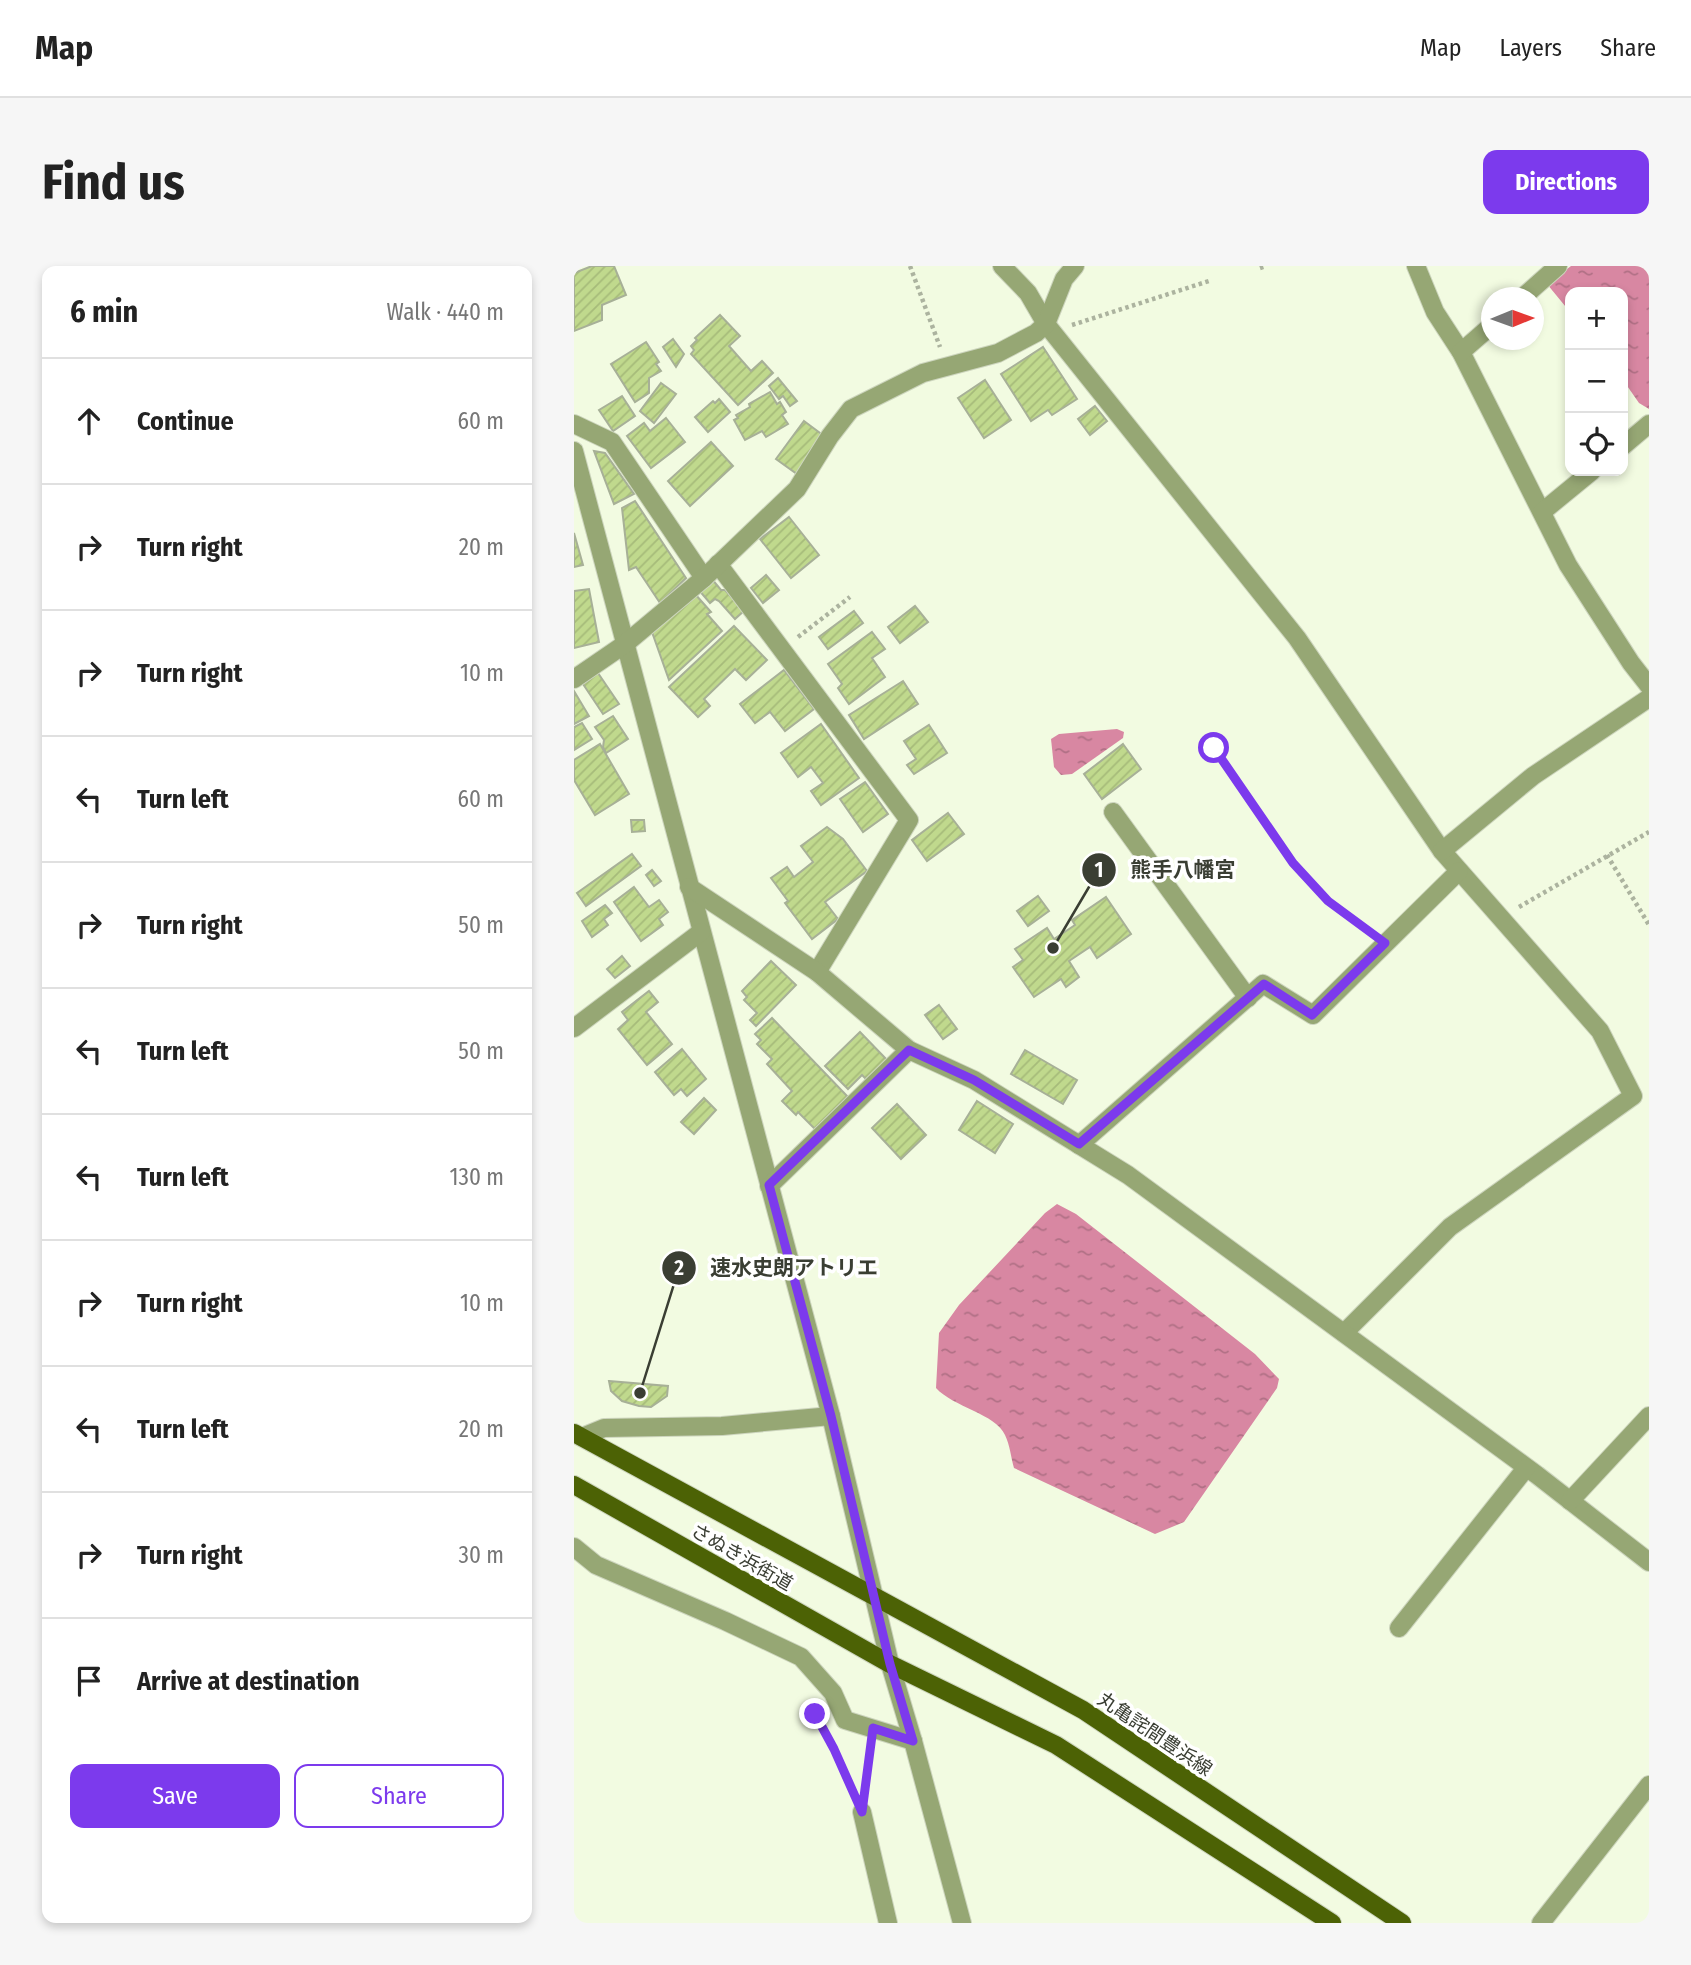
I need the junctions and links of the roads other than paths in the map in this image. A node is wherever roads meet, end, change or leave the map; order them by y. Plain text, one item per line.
1 (1002, 266) edge
2 (1074, 266) edge
3 (1416, 266) edge
4 (1558, 266) edge
5 (1534, 287) edge
6 (1049, 327) junction
7 (1481, 335) edge
8 (1461, 352) junction
9 (574, 424) edge
10 (1649, 424) edge
11 (1628, 442) edge
12 (574, 451) edge
13 (1586, 476) edge
14 (1542, 512) junction
15 (718, 564) junction
16 (704, 578) junction
17 (625, 644) junction
18 (574, 679) edge
19 (1649, 686) edge
20 (1649, 698) edge
21 (1113, 812) dead end
22 (1442, 852) junction
23 (1459, 871) junction
24 (689, 887) junction
25 (701, 932) junction
26 (817, 972) junction
27 (1248, 998) junction
28 (574, 1028) edge
29 (909, 1050) junction
30 (1641, 1094) edge
31 (1079, 1144) junction
32 (769, 1185) junction
33 (1344, 1333) junction
34 (831, 1416) junction
35 (1649, 1416) edge
36 (578, 1435) edge
37 (1526, 1468) junction
38 (574, 1485) edge
39 (1570, 1501) junction
40 (574, 1547) edge
41 (1649, 1562) edge
42 (875, 1596) junction
43 (1399, 1628) dead end
44 (890, 1664) junction
45 (913, 1741) junction
46 (1649, 1785) edge
47 (862, 1812) road end
48 (888, 1923) edge
49 (962, 1923) edge
50 (1332, 1923) edge
51 (1402, 1923) edge
52 (1541, 1923) edge

1 - 6 street
2 - 6 street
3 - 8 street
4 - 5 street
6 - 15 street
6 - 22 street
7 - 8 street
8 - 14 street
9 - 16 street
10 - 11 street
12 - 17 street
13 - 14 street
14 - 19 street
15 - 16 street
15 - 26 street
16 - 17 street
17 - 18 street
17 - 24 street
20 - 22 street
21 - 27 street
22 - 23 street
23 - 27 street
23 - 30 street
24 - 25 street
24 - 26 street
25 - 28 street
25 - 32 street
26 - 29 street
27 - 31 street
29 - 31 street
29 - 32 street
30 - 33 street
31 - 33 street
32 - 34 street
33 - 37 street
34 - 36 street
34 - 42 street
35 - 39 street
36 - 42 main road, さぬき浜街道
37 - 39 street
37 - 43 street
38 - 44 main road, さぬき浜街道
39 - 41 street
40 - 45 street
42 - 44 street
42 - 51 main road, 丸亀詫間豊浜線
44 - 45 street
44 - 50 main road
45 - 49 street
46 - 52 street
47 - 48 street

